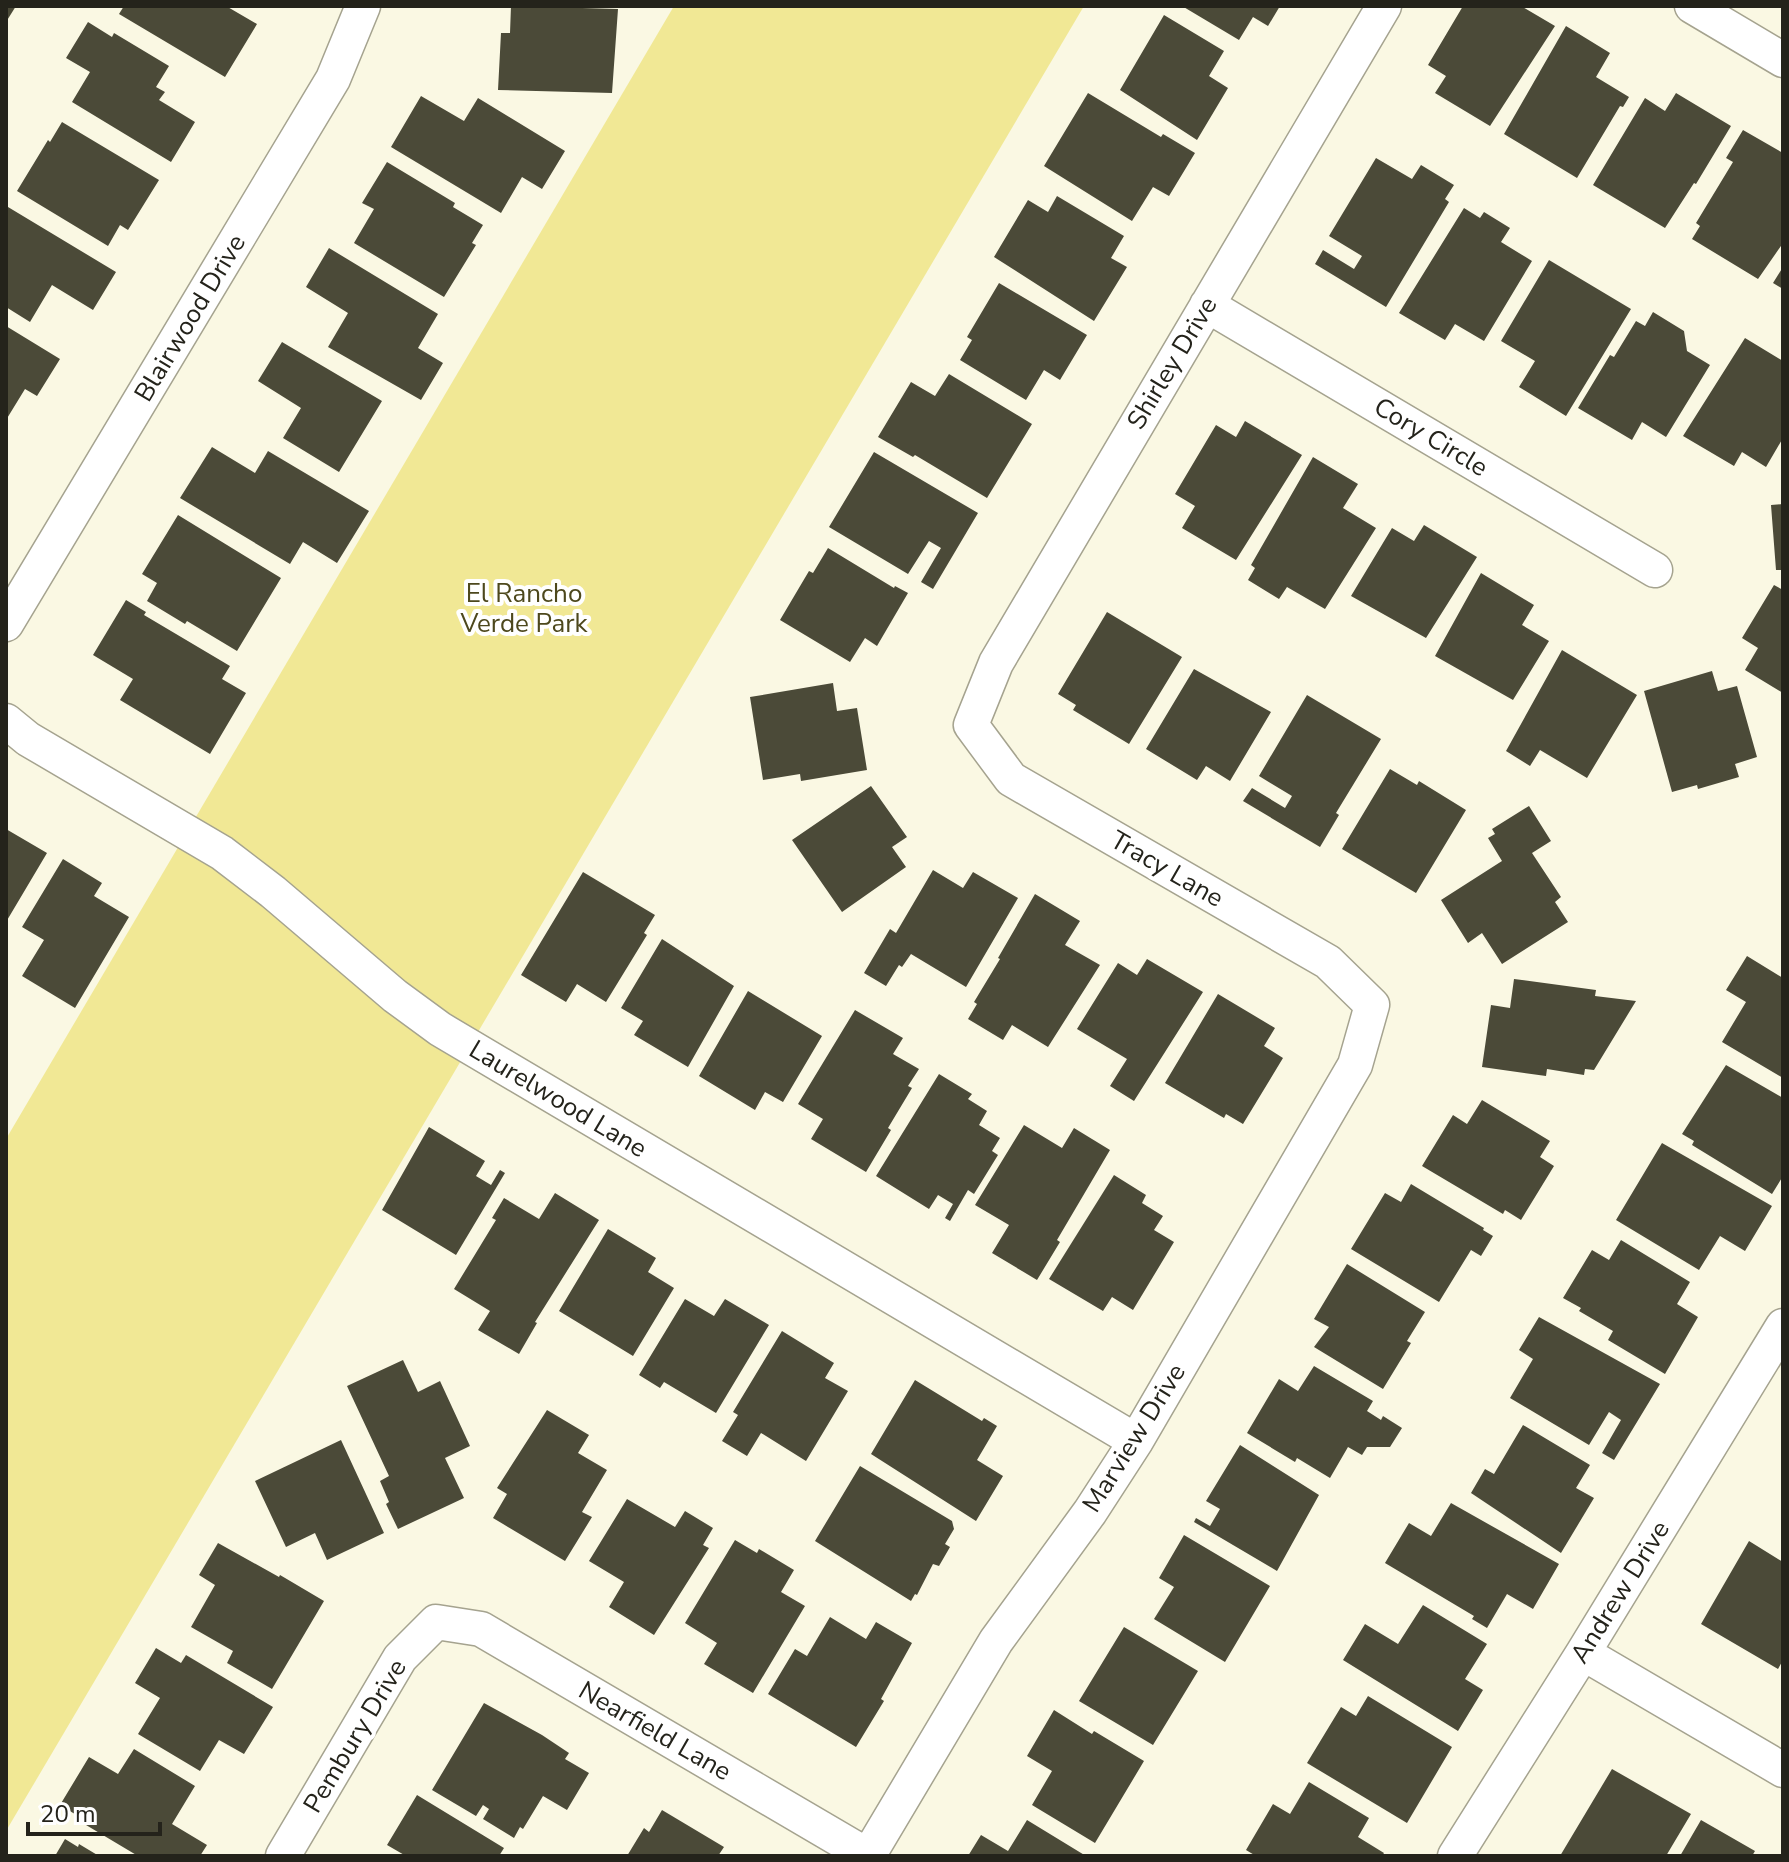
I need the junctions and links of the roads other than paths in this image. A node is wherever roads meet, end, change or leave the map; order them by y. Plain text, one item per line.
1 (363, 6) edge
2 (1384, 6) edge
3 (1692, 6) edge
4 (1783, 60) edge
5 (1207, 305) junction
6 (1655, 570) dead end
7 (6, 624) edge
8 (6, 721) edge
9 (971, 725) joint
10 (1372, 1005) joint
11 (1783, 1326) edge
12 (1136, 1441) junction
13 (436, 1622) joint
14 (1583, 1653) junction
15 (1783, 1770) edge
16 (283, 1856) edge
17 (868, 1856) edge
18 (1455, 1856) edge

1 - 7 street, Blairwood Drive
2 - 5 street, Shirley Drive
3 - 4 street
5 - 6 street, Cory Circle
5 - 9 street, Shirley Drive
8 - 12 street, Laurelwood Lane
9 - 10 street, Tracy Lane
10 - 12 street, Marview Drive
11 - 14 street, Andrew Drive
12 - 17 street, Marview Drive
13 - 16 street, Pembury Drive
13 - 17 street, Nearfield Lane
14 - 15 street
14 - 18 street, Andrew Drive

